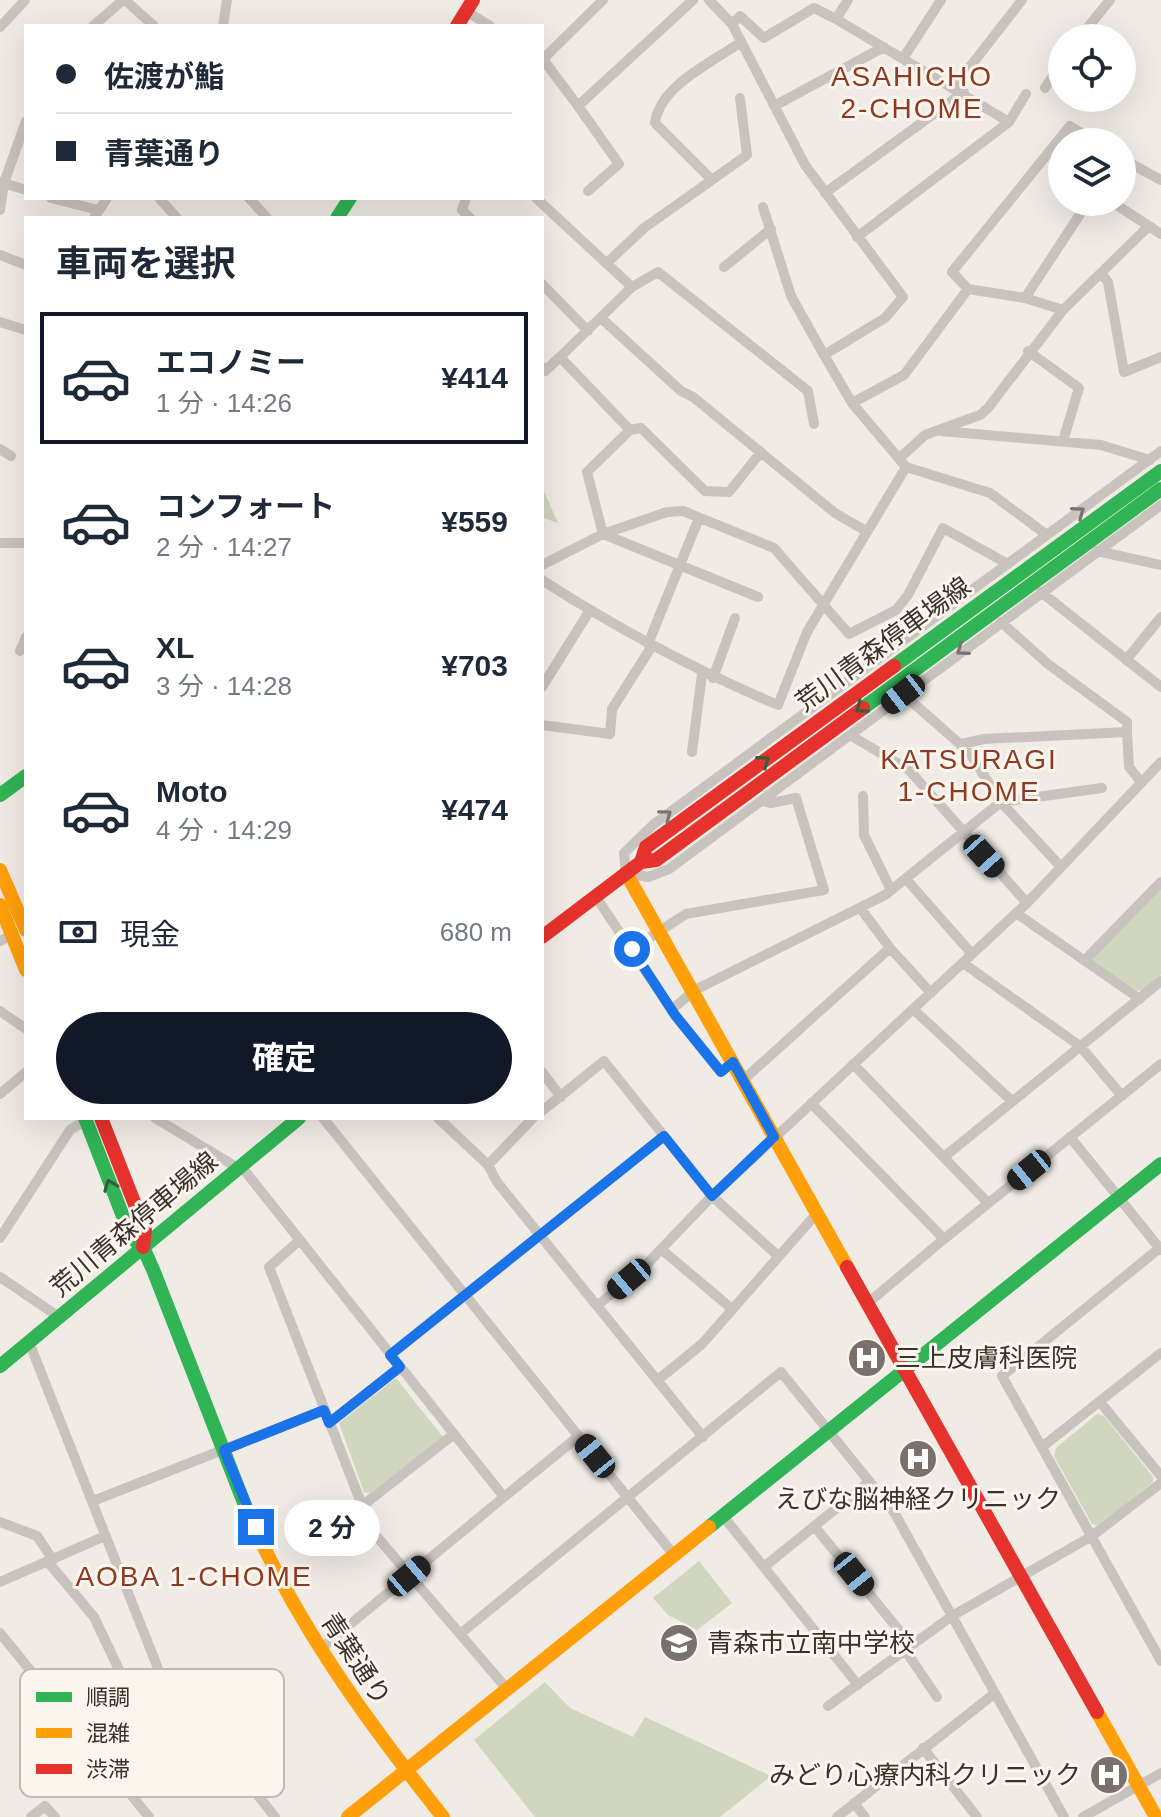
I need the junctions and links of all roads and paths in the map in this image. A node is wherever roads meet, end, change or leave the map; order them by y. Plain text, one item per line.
1 (25, 0) edge
2 (124, 0) edge
3 (227, 0) edge
4 (603, 0) edge
5 (693, 0) edge
6 (709, 0) edge
7 (848, 0) edge
8 (941, 0) edge
9 (1022, 0) edge
10 (1110, 0) edge
11 (469, 5) edge
12 (836, 19) junction
13 (95, 24) edge
14 (152, 24) edge
15 (223, 24) edge
16 (458, 24) edge
17 (488, 24) edge
18 (732, 24) junction
19 (1090, 24) edge
20 (0, 27) edge
21 (741, 42) junction
22 (884, 47) junction
23 (544, 56) edge
24 (904, 57) junction
25 (544, 61) edge
26 (1048, 83) edge
27 (1045, 88) dead end
28 (960, 89) junction
29 (1026, 94) dead end
30 (740, 98) dead end
31 (578, 106) junction
32 (774, 106) junction
33 (1009, 122) junction
34 (24, 130) edge
35 (1048, 153) edge
36 (1136, 167) edge
37 (712, 180) junction
38 (1161, 180) edge
39 (2, 182) edge
40 (24, 189) edge
41 (588, 191) dead end
42 (825, 193) junction
43 (57, 200) edge
44 (161, 200) edge
45 (251, 200) edge
46 (538, 200) edge
47 (763, 207) dead end
48 (0, 210) edge
49 (96, 214) edge
50 (175, 216) edge
51 (265, 216) edge
52 (1079, 216) edge
53 (1134, 216) edge
54 (1149, 226) junction
55 (771, 229) junction
56 (1161, 234) edge
57 (857, 237) junction
58 (0, 255) edge
59 (607, 263) junction
60 (24, 264) edge
61 (724, 267) dead end
62 (1101, 273) junction
63 (544, 286) edge
64 (632, 287) junction
65 (968, 289) junction
66 (1025, 298) junction
67 (1063, 310) junction
68 (601, 318) junction
69 (0, 322) edge
70 (24, 329) edge
71 (588, 331) junction
72 (1028, 351) junction
73 (824, 355) junction
74 (560, 357) junction
75 (1161, 357) edge
76 (544, 370) edge
77 (852, 403) junction
78 (814, 424) dead end
79 (630, 430) junction
80 (935, 430) junction
81 (1063, 441) junction
82 (0, 449) edge
83 (1161, 451) edge
84 (761, 452) junction
85 (11, 456) dead end
86 (1150, 460) junction
87 (904, 462) junction
88 (1161, 471) edge
89 (1161, 489) edge
90 (1161, 505) edge
91 (699, 518) junction
92 (866, 531) junction
93 (603, 534) junction
94 (1047, 535) junction
95 (0, 543) edge
96 (24, 543) edge
97 (1097, 551) junction
98 (544, 564) edge
99 (1008, 564) junction
100 (1161, 565) edge
101 (680, 566) junction
102 (544, 581) edge
103 (1041, 592) junction
104 (758, 597) dead end
105 (822, 605) junction
106 (590, 610) junction
107 (992, 611) junction
108 (1161, 617) edge
109 (735, 618) dead end
110 (24, 642) edge
111 (650, 645) junction
112 (20, 651) dead end
113 (1126, 660) junction
114 (708, 676) junction
115 (544, 684) edge
116 (1161, 687) edge
117 (903, 694) junction
118 (544, 725) edge
119 (1127, 732) junction
120 (850, 735) junction
121 (961, 744) junction
122 (692, 752) dead end
123 (1161, 762) edge
124 (24, 777) edge
125 (1141, 782) junction
126 (3, 787) edge
127 (1102, 788) dead end
128 (863, 796) dead end
129 (762, 801) junction
130 (1001, 802) junction
131 (963, 833) junction
132 (1061, 867) junction
133 (0, 870) edge
134 (626, 873) junction
135 (906, 879) junction
136 (1161, 882) edge
137 (891, 890) junction
138 (596, 897) junction
139 (1027, 903) junction
140 (0, 905) edge
141 (861, 909) junction
142 (1016, 913) junction
143 (661, 930) junction
144 (18, 931) edge
145 (544, 936) edge
146 (890, 948) junction
147 (632, 949) junction
148 (972, 954) junction
149 (24, 960) edge
150 (1085, 960) junction
151 (963, 963) junction
152 (1161, 981) edge
153 (695, 990) junction
154 (931, 993) junction
155 (1140, 999) junction
156 (913, 1009) junction
157 (671, 1010) junction
158 (0, 1011) edge
159 (24, 1028) edge
160 (1080, 1046) junction
161 (733, 1062) junction
162 (853, 1064) junction
163 (1161, 1064) edge
164 (24, 1074) edge
165 (544, 1075) edge
166 (743, 1080) junction
167 (0, 1094) edge
168 (1122, 1096) junction
169 (561, 1097) junction
170 (1012, 1101) junction
171 (811, 1103) junction
172 (544, 1110) edge
173 (84, 1120) edge
174 (85, 1120) edge
175 (102, 1120) edge
176 (158, 1120) edge
177 (295, 1120) edge
178 (325, 1120) edge
179 (440, 1120) edge
180 (526, 1120) edge
181 (664, 1136) junction
182 (774, 1137) junction
183 (1070, 1137) junction
184 (944, 1157) junction
185 (1161, 1164) edge
186 (488, 1165) junction
187 (239, 1167) junction
188 (712, 1196) junction
189 (1119, 1198) junction
190 (988, 1203) junction
191 (817, 1213) junction
192 (542, 1234) junction
193 (0, 1238) edge
194 (944, 1239) junction
195 (300, 1240) junction
196 (143, 1247) junction
197 (661, 1249) junction
198 (1160, 1249) edge
199 (777, 1255) junction
200 (0, 1277) edge
201 (467, 1295) junction
202 (868, 1303) junction
203 (598, 1305) junction
204 (732, 1309) junction
205 (59, 1317) junction
206 (29, 1342) junction
207 (390, 1355) junction
208 (1160, 1355) edge
209 (0, 1366) edge
210 (400, 1367) junction
211 (905, 1369) junction
212 (659, 1379) junction
213 (1100, 1402) junction
214 (324, 1410) junction
215 (329, 1423) junction
216 (829, 1431) junction
217 (454, 1434) junction
218 (579, 1436) junction
219 (703, 1437) junction
220 (1042, 1447) junction
221 (224, 1450) junction
222 (1161, 1476) edge
223 (869, 1482) junction
224 (1161, 1483) edge
225 (504, 1497) junction
226 (629, 1497) junction
227 (93, 1501) junction
228 (362, 1506) junction
229 (723, 1516) junction
230 (0, 1522) edge
231 (815, 1527) junction
232 (105, 1536) junction
233 (1092, 1536) junction
234 (674, 1555) junction
235 (50, 1561) junction
236 (765, 1566) junction
237 (409, 1576) junction
238 (1022, 1578) junction
239 (0, 1582) edge
240 (952, 1616) junction
241 (0, 1633) edge
242 (460, 1634) junction
243 (908, 1647) junction
244 (319, 1650) junction
245 (1159, 1654) edge
246 (29, 1669) edge
247 (119, 1669) edge
248 (158, 1669) edge
249 (858, 1685) junction
250 (507, 1689) junction
251 (994, 1694) junction
252 (937, 1697) dead end
253 (828, 1706) dead end
254 (923, 1748) junction
255 (406, 1771) junction
256 (1161, 1773) edge
257 (1138, 1785) junction
258 (133, 1797) edge
259 (259, 1797) edge
260 (854, 1803) junction
261 (31, 1817) edge
262 (55, 1817) edge
263 (149, 1817) edge
264 (275, 1817) edge
265 (348, 1817) edge
266 (443, 1817) edge
267 (837, 1817) edge
268 (865, 1817) edge
269 (977, 1817) edge
270 (1064, 1817) edge
271 (1083, 1817) edge
272 (1156, 1817) edge

1 - 20 street
2 - 13 street
2 - 14 street
3 - 15 street
4 - 23 street
5 - 31 street
6 - 18 street
7 - 12 street
8 - 24 street
9 - 28 street
10 - 19 street
11 - 16 street
11 - 17 street
12 - 18 street
12 - 22 street
18 - 21 street
21 - 32 street
21 - 37 street
22 - 24 street
22 - 32 street
24 - 28 street
25 - 31 street
26 - 27 street
28 - 33 street
28 - 42 street
29 - 33 street
30 - 37 street
31 - 41 street
32 - 42 street
33 - 57 street
34 - 39 street
35 - 65 street
36 - 38 street
37 - 59 street
39 - 40 street
39 - 48 street
42 - 57 street
43 - 49 street
44 - 50 street
45 - 51 street
46 - 59 street
47 - 55 street
52 - 66 street
53 - 54 street
54 - 56 street
54 - 62 street
55 - 61 street
55 - 73 street
57 - 73 street
58 - 60 street
59 - 64 street
62 - 67 street
62 - 75 street
63 - 71 street
64 - 68 street
64 - 78 street
65 - 66 street
65 - 77 street
66 - 67 street
67 - 72 street
68 - 71 street
68 - 84 street
69 - 70 street
71 - 74 street
72 - 80 street
72 - 81 street
73 - 77 street
74 - 76 street
74 - 79 street
77 - 87 street
79 - 84 street
79 - 93 street
80 - 81 street
80 - 87 street
81 - 86 street
82 - 85 street
83 - 86 street
84 - 92 street
94 -> 86 street
87 - 92 street
87 - 94 street
88 - 107 street, 荒川青森停車場線
89 - 107 street, 荒川青森停車場線
90 - 97 street
91 - 93 street
91 - 101 street
91 - 105 street
92 - 105 street
93 - 98 street
93 - 101 street
94 - 99 street
95 - 96 street
97 - 100 street
97 - 103 street
99 - 105 street
134 -> 99 street
101 - 104 street
101 - 111 street
102 - 106 street
103 - 107 street
103 - 113 street
105 - 114 street
106 - 111 street
106 - 115 street
107 -> 117 street
107 - 119 street
107 - 134 street, 荒川青森停車場線
108 - 113 street
109 - 114 street
110 - 112 street
111 - 114 street
111 - 118 street
113 - 116 street
114 - 122 street
117 -> 120 street
117 - 121 street
119 - 121 street
119 - 125 street
120 - 129 street
120 - 131 street
121 - 130 street
123 - 125 street
124 - 126 street
125 - 132 street
127 - 130 street
128 - 137 street
129 - 134 street
129 - 143 street
130 - 131 street
130 - 132 street
131 - 135 street
131 - 139 street
132 - 139 street
133 - 144 street
134 - 138 street, 荒川青森停車場線
134 - 143 street
135 - 137 street
135 - 148 street
136 - 150 street
137 - 141 street
138 - 145 street, 荒川青森停車場線
138 - 147 street
139 - 142 street
140 - 144 street
141 - 146 street
141 - 153 street
142 - 148 street
142 - 150 street
143 - 147 street
143 - 153 street
144 - 149 street
146 - 154 street
146 - 166 street
147 - 157 street
148 - 151 street
150 - 155 street
151 - 154 street
151 - 160 street
152 - 155 street
153 - 157 street
153 - 161 street
154 - 156 street
155 - 160 street
156 - 162 street
156 - 170 street
157 - 161 street
158 - 159 street
160 - 168 street
160 - 170 street
161 - 166 street
162 - 171 street
162 - 184 street
163 - 168 street
164 - 167 street
165 - 169 street
166 - 182 street
168 - 183 street
169 - 172 street
169 - 181 street
170 - 184 street
171 - 182 street
171 - 194 street
173 - 193 street
196 -> 174 street
175 - 196 street
176 - 187 street
177 - 187 street, 荒川青森停車場線
178 - 201 street
179 - 186 street
180 - 186 street
181 - 188 street
181 - 192 street
182 - 188 street
182 - 191 street
183 - 189 street
183 - 190 street
184 - 190 street
185 - 189 street
186 - 192 street
187 - 195 street
187 - 196 street, 荒川青森停車場線
188 - 197 street
188 - 199 street
189 - 198 street
189 - 211 street
190 - 194 street
191 - 199 street
191 - 202 street
192 - 201 street
192 - 203 street
194 - 202 street
195 - 207 street
195 - 214 street
196 - 205 street, 荒川青森停車場線
196 - 221 street, 青葉通り
197 - 203 street
197 - 204 street
198 - 220 street
199 - 204 street
200 - 205 street
201 - 207 street
201 - 218 street
202 - 211 street
203 - 212 street
204 - 212 street
205 - 206 street, 荒川青森停車場線
206 - 209 street, 荒川青森停車場線
206 - 227 street
207 - 210 street
208 - 213 street
210 - 215 street
210 - 217 street
211 - 216 street
211 - 238 street
212 - 219 street
213 - 220 street
213 - 222 street
214 - 215 street
214 - 221 street
215 - 228 street
216 - 219 street
216 - 223 street
216 - 229 street
217 - 225 street
217 - 228 street
218 - 225 street
218 - 226 street
219 - 226 street
220 - 233 street
221 - 227 street
221 - 244 street, 青葉通り
223 - 231 street
223 - 240 street
224 - 233 street
225 - 237 street
226 - 234 street
226 - 242 street
227 - 232 street
228 - 237 street
229 - 234 street
229 - 236 street
230 - 235 street
231 - 236 street
231 - 243 street
232 - 235 street
232 - 248 street
233 - 238 street
233 - 245 street
234 - 250 street
235 - 239 street
235 - 247 street
236 - 249 street
237 - 242 street
237 - 244 street
238 - 240 street
238 - 257 street
240 - 243 street
240 - 251 street
241 - 246 street
242 - 250 street
243 - 249 street
243 - 252 street
244 - 255 street, 青葉通り
249 - 253 street
250 - 255 street
251 - 254 street
251 - 270 street
254 - 260 street
254 - 269 street
255 - 265 street
255 - 266 street, 青葉通り
256 - 257 street
257 - 271 street
257 - 272 street
258 - 263 street
259 - 264 street
260 - 267 street
260 - 268 street
261 - 262 street

